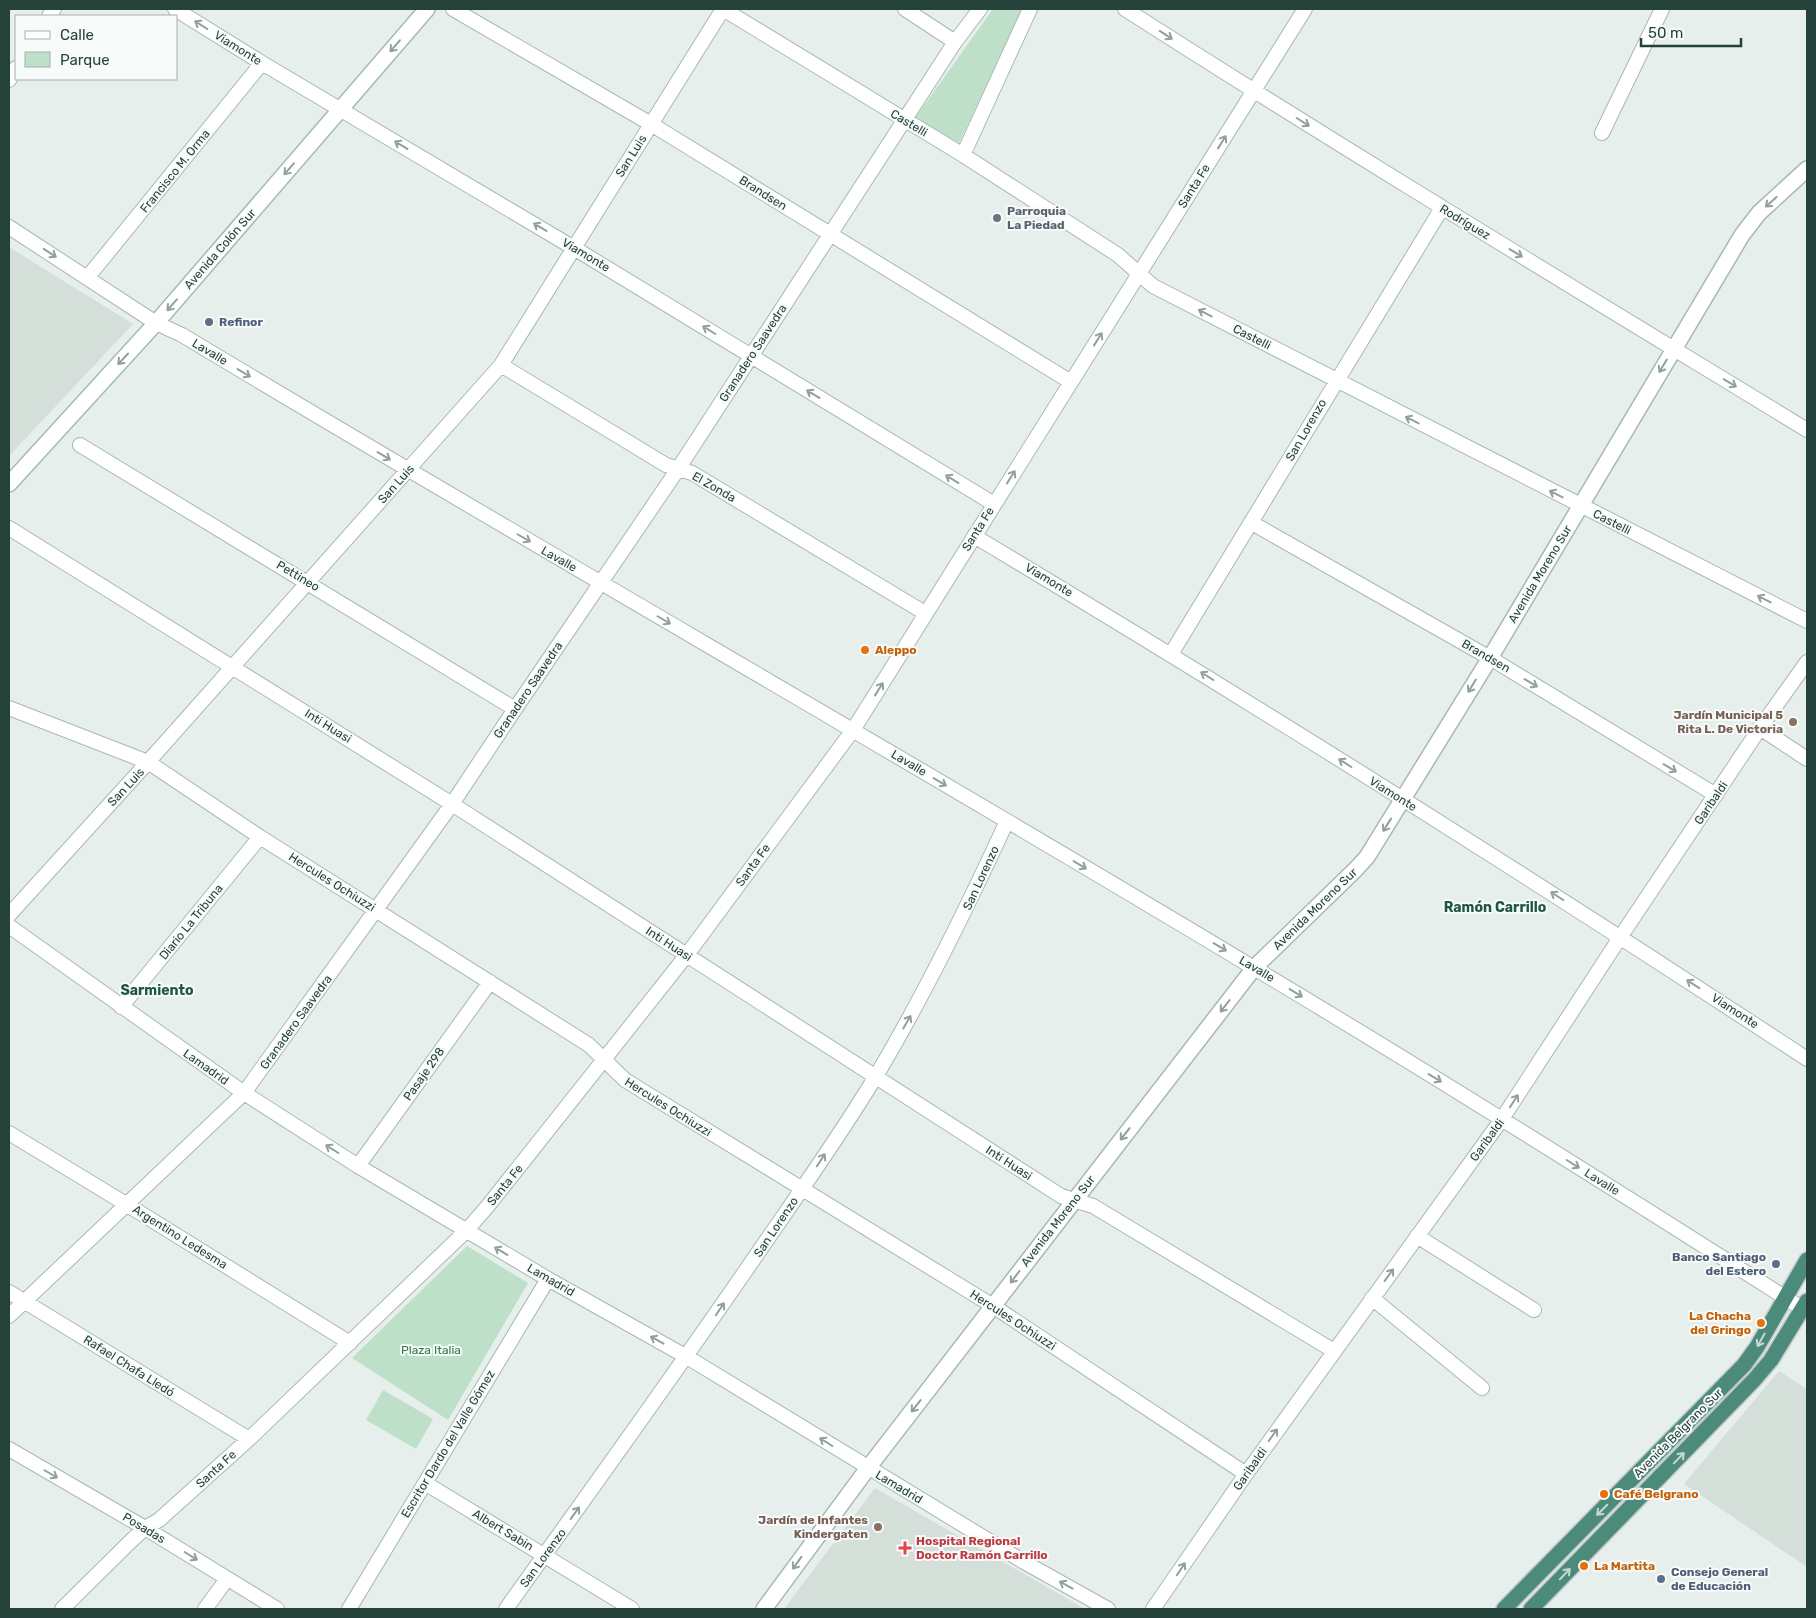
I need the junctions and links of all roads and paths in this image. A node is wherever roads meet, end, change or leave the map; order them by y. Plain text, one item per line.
1 (175, 9) edge
2 (427, 9) edge
3 (453, 9) edge
4 (723, 9) edge
5 (905, 9) edge
6 (980, 9) edge
7 (1030, 9) edge
8 (1125, 9) edge
9 (1305, 9) edge
10 (1662, 9) edge
11 (955, 42) junction
12 (262, 63) junction
13 (1254, 91) junction
14 (340, 109) junction
15 (905, 121) junction
16 (651, 124) junction
17 (1602, 133) dead end
18 (963, 155) junction
19 (1807, 169) edge
20 (1442, 208) junction
21 (9, 227) edge
22 (830, 235) junction
23 (574, 248) junction
24 (1139, 274) junction
25 (87, 278) junction
26 (156, 323) junction
27 (1674, 348) junction
28 (751, 356) junction
29 (501, 365) junction
30 (1336, 381) junction
31 (1071, 382) junction
32 (1807, 430) edge
33 (80, 445) dead end
34 (678, 469) junction
35 (408, 471) junction
36 (9, 484) edge
37 (994, 504) junction
38 (1580, 506) junction
39 (1252, 523) junction
40 (9, 528) edge
41 (974, 536) junction
42 (600, 582) junction
43 (308, 583) junction
44 (925, 613) junction
45 (1807, 621) edge
46 (1172, 654) junction
47 (1490, 658) junction
48 (1807, 662) edge
49 (232, 666) junction
50 (515, 708) junction
51 (10, 711) edge
52 (1760, 728) junction
53 (853, 730) junction
54 (1807, 759) edge
55 (148, 762) junction
56 (1716, 795) junction
57 (1403, 800) junction
58 (452, 804) junction
59 (1007, 821) junction
60 (260, 837) junction
61 (377, 910) junction
62 (9, 915) edge
63 (9, 926) edge
64 (1621, 936) junction
65 (686, 956) junction
66 (1254, 968) junction
67 (490, 982) junction
68 (121, 1006) junction
69 (1807, 1059) edge
70 (605, 1061) junction
71 (875, 1078) junction
72 (244, 1093) junction
73 (1502, 1119) junction
74 (9, 1133) edge
75 (358, 1166) junction
76 (802, 1189) junction
77 (1074, 1200) junction
78 (126, 1204) junction
79 (466, 1231) junction
80 (1417, 1236) junction
81 (1807, 1260) edge
82 (548, 1279) junction
83 (9, 1292) edge
84 (1784, 1297) junction
85 (1372, 1298) junction
86 (25, 1302) junction
87 (1805, 1305) edge
88 (993, 1306) junction
89 (1534, 1310) dead end
90 (9, 1316) edge
91 (350, 1343) junction
92 (1334, 1350) junction
93 (687, 1357) junction
94 (1482, 1388) dead end
95 (249, 1439) junction
96 (9, 1449) edge
97 (868, 1468) junction
98 (1246, 1474) junction
99 (425, 1483) junction
100 (145, 1528) junction
101 (544, 1556) junction
102 (227, 1579) junction
103 (62, 1609) edge
104 (205, 1609) edge
105 (277, 1609) edge
106 (348, 1609) edge
107 (506, 1609) edge
108 (632, 1609) edge
109 (764, 1609) edge
110 (1108, 1609) edge
111 (1153, 1609) edge
112 (1504, 1609) edge
113 (1531, 1609) edge

12 -> 1 street, Viamonte
2 -> 14 street, Avenida Colón Sur
3 - 16 street, Brandsen
4 - 15 street, Castelli
4 - 16 street, San Luis
5 - 11 street
6 - 11 street, Granadero Saavedra
7 - 18 street
8 -> 13 street, Rodríguez
9 - 13 street, Santa Fe
10 - 17 street
11 - 15 street, Granadero Saavedra
12 - 14 street, Viamonte
12 - 25 street, Francisco M. Orma
13 -> 20 street, Rodríguez
24 -> 13 street, Santa Fe
23 -> 14 street, Viamonte
14 -> 26 street, Avenida Colón Sur
15 - 18 street, Castelli
15 - 22 street, Granadero Saavedra
16 - 22 street, Brandsen
16 - 23 street, San Luis
18 - 24 street, Castelli
19 -> 27 street, Avenida Moreno Sur
20 -> 27 street, Rodríguez
20 - 30 street, San Lorenzo
21 -> 25 street, Lavalle
22 - 28 street, Granadero Saavedra
22 - 31 street, Brandsen
28 -> 23 street, Viamonte
23 - 29 street, San Luis
30 -> 24 street, Castelli
31 -> 24 street, Santa Fe
25 - 26 street, Lavalle
26 -> 35 street, Lavalle
26 -> 36 street, Avenida Colón Sur
27 -> 32 street, Rodríguez
27 -> 38 street, Avenida Moreno Sur
28 - 34 street, Granadero Saavedra
37 -> 28 street, Viamonte
29 - 34 street, El Zonda
29 - 35 street, San Luis
38 -> 30 street, Castelli
30 - 39 street, San Lorenzo
37 -> 31 street, Santa Fe
33 - 43 street, Pettineo
34 - 42 street, Granadero Saavedra
34 - 44 street, El Zonda
35 -> 42 street, Lavalle
35 - 43 street, San Luis
37 - 41 street, Santa Fe
45 -> 38 street, Castelli
38 - 47 street, Avenida Moreno Sur
39 - 46 street, San Lorenzo
39 - 47 street, Brandsen
40 - 49 street, Inti Huasi
41 - 44 street, Santa Fe
41 - 46 street, Viamonte
42 - 50 street, Granadero Saavedra
42 -> 53 street, Lavalle
43 - 49 street, San Luis
43 - 50 street, Pettineo
53 -> 44 street, Santa Fe
57 -> 46 street, Viamonte
47 -> 56 street, Brandsen
47 -> 57 street, Avenida Moreno Sur
48 - 52 street, Garibaldi
49 - 55 street, San Luis
49 - 58 street, Inti Huasi
50 - 58 street, Granadero Saavedra
51 - 55 street, Hercules Ochiuzzi
52 - 54 street
52 - 56 street, Garibaldi
53 -> 59 street, Lavalle
53 - 65 street, Santa Fe
55 - 60 street, Hercules Ochiuzzi
55 - 62 street, San Luis
56 - 64 street, Garibaldi
64 -> 57 street, Viamonte
57 -> 66 street, Avenida Moreno Sur
58 - 61 street, Granadero Saavedra
58 - 65 street, Inti Huasi
59 -> 66 street, Lavalle
71 -> 59 street, San Lorenzo
60 - 61 street, Hercules Ochiuzzi
60 - 68 street, Diario La Tribuna
61 - 67 street, Hercules Ochiuzzi
61 - 72 street, Granadero Saavedra
63 - 68 street, Lamadrid
69 -> 64 street, Viamonte
73 -> 64 street, Garibaldi
65 - 70 street, Santa Fe
65 - 71 street, Inti Huasi
66 -> 73 street, Lavalle
66 -> 77 street, Avenida Moreno Sur
67 - 70 street, Hercules Ochiuzzi
67 - 75 street, Pasaje 298
68 - 72 street, Lamadrid
70 - 76 street, Hercules Ochiuzzi
70 - 79 street, Santa Fe
76 -> 71 street, San Lorenzo
71 - 77 street, Inti Huasi
75 -> 72 street, Lamadrid
72 - 78 street, Granadero Saavedra
73 - 80 street, Garibaldi
73 -> 84 street, Lavalle
74 - 78 street, Argentino Ledesma
75 - 79 street, Lamadrid
76 - 88 street, Hercules Ochiuzzi
93 -> 76 street, San Lorenzo
77 -> 88 street, Avenida Moreno Sur
77 - 92 street, Inti Huasi
78 - 86 street, Granadero Saavedra
78 - 91 street, Argentino Ledesma
82 -> 79 street, Lamadrid
79 - 91 street, Santa Fe
85 -> 80 street, Garibaldi
80 - 89 street
81 - 84 highway, Avenida Belgrano Sur
93 -> 82 street, Lamadrid
82 - 99 street, Escritor Dardo del Valle Gómez
83 - 86 street, Rafael Chafa Lledó
84 - 87 street, Lavalle
84 -> 112 highway, Avenida Belgrano Sur
85 - 92 street, Garibaldi
85 - 94 street
86 - 90 street, Granadero Saavedra
86 - 95 street, Rafael Chafa Lledó
113 -> 87 highway, Avenida Belgrano Sur
88 -> 97 street, Avenida Moreno Sur
88 - 98 street, Hercules Ochiuzzi
91 - 95 street, Santa Fe
98 -> 92 street, Garibaldi
97 -> 93 street, Lamadrid
101 -> 93 street, San Lorenzo
95 - 100 street, Santa Fe
96 -> 100 street, Posadas
97 -> 109 street, Avenida Moreno Sur
110 -> 97 street, Lamadrid
111 -> 98 street, Garibaldi
99 - 101 street, Albert Sabin
99 - 106 street, Escritor Dardo del Valle Gómez
100 -> 102 street, Posadas
100 - 103 street, Santa Fe
101 - 107 street, San Lorenzo
101 - 108 street, Albert Sabin
102 - 104 street
102 - 105 street, Posadas

